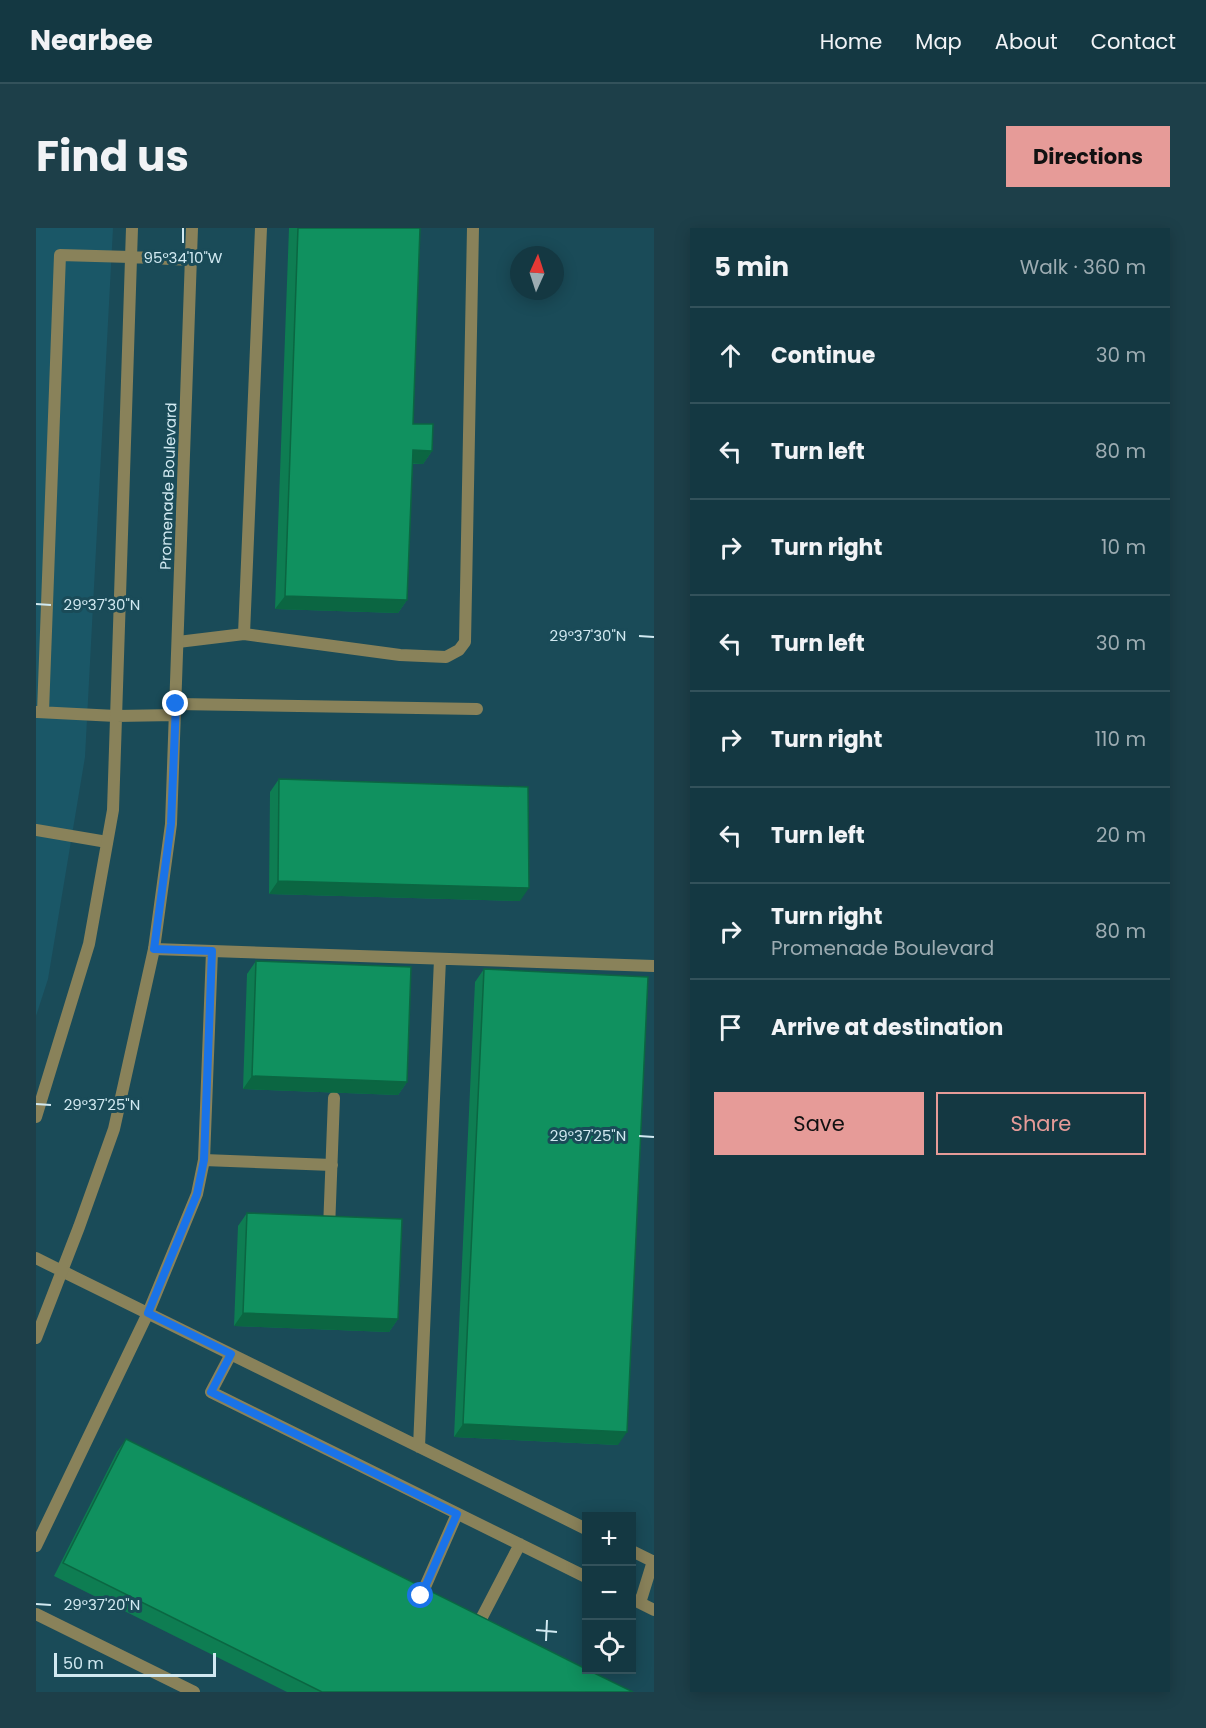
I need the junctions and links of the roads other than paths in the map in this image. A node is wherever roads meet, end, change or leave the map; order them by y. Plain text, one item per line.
1 (132, 228) edge
2 (192, 228) edge
3 (261, 228) edge
4 (473, 228) edge
5 (131, 257) junction
6 (191, 260) junction
7 (244, 633) junction
8 (178, 642) junction
9 (175, 709) junction
10 (477, 710) dead end
11 (40, 712) edge
12 (116, 716) junction
13 (36, 830) edge
14 (107, 842) junction
15 (154, 949) junction
16 (212, 951) junction
17 (440, 959) junction
18 (654, 966) edge
19 (334, 1098) edge
20 (36, 1117) edge
21 (204, 1160) junction
22 (332, 1165) junction
23 (329, 1229) edge
24 (36, 1258) edge
25 (62, 1271) junction
26 (148, 1313) junction
27 (36, 1338) edge
28 (231, 1354) junction
29 (419, 1447) junction
30 (457, 1514) junction
31 (582, 1527) edge
32 (520, 1544) junction
33 (36, 1546) edge
34 (636, 1553) edge
35 (653, 1562) edge
36 (582, 1575) edge
37 (421, 1596) edge
38 (636, 1601) edge
39 (654, 1610) edge
40 (36, 1614) edge
41 (480, 1622) edge
42 (194, 1692) edge

1 - 5 street
2 - 6 street, Promenade Boulevard
3 - 7 street
4 - 7 street
5 - 6 street
5 - 11 street
5 - 12 street
6 - 8 street, Promenade Boulevard
7 - 8 street
8 - 9 street, Promenade Boulevard
9 - 10 street
9 - 12 street
9 - 15 street, Promenade Boulevard
11 - 12 street
12 - 14 street
13 - 14 street
14 - 20 street
15 - 16 street
15 - 25 street, Promenade Boulevard
16 - 17 street
16 - 21 street
17 - 18 street
17 - 29 street
19 - 22 street
21 - 22 street
21 - 26 street
22 - 23 street
24 - 25 street
25 - 26 street
25 - 27 street, Promenade Boulevard
26 - 28 street
26 - 33 street
28 - 29 street
28 - 30 street
29 - 31 street
30 - 32 street
30 - 37 street
32 - 36 street
32 - 41 street
34 - 35 street
35 - 38 street
38 - 39 street
40 - 42 street

